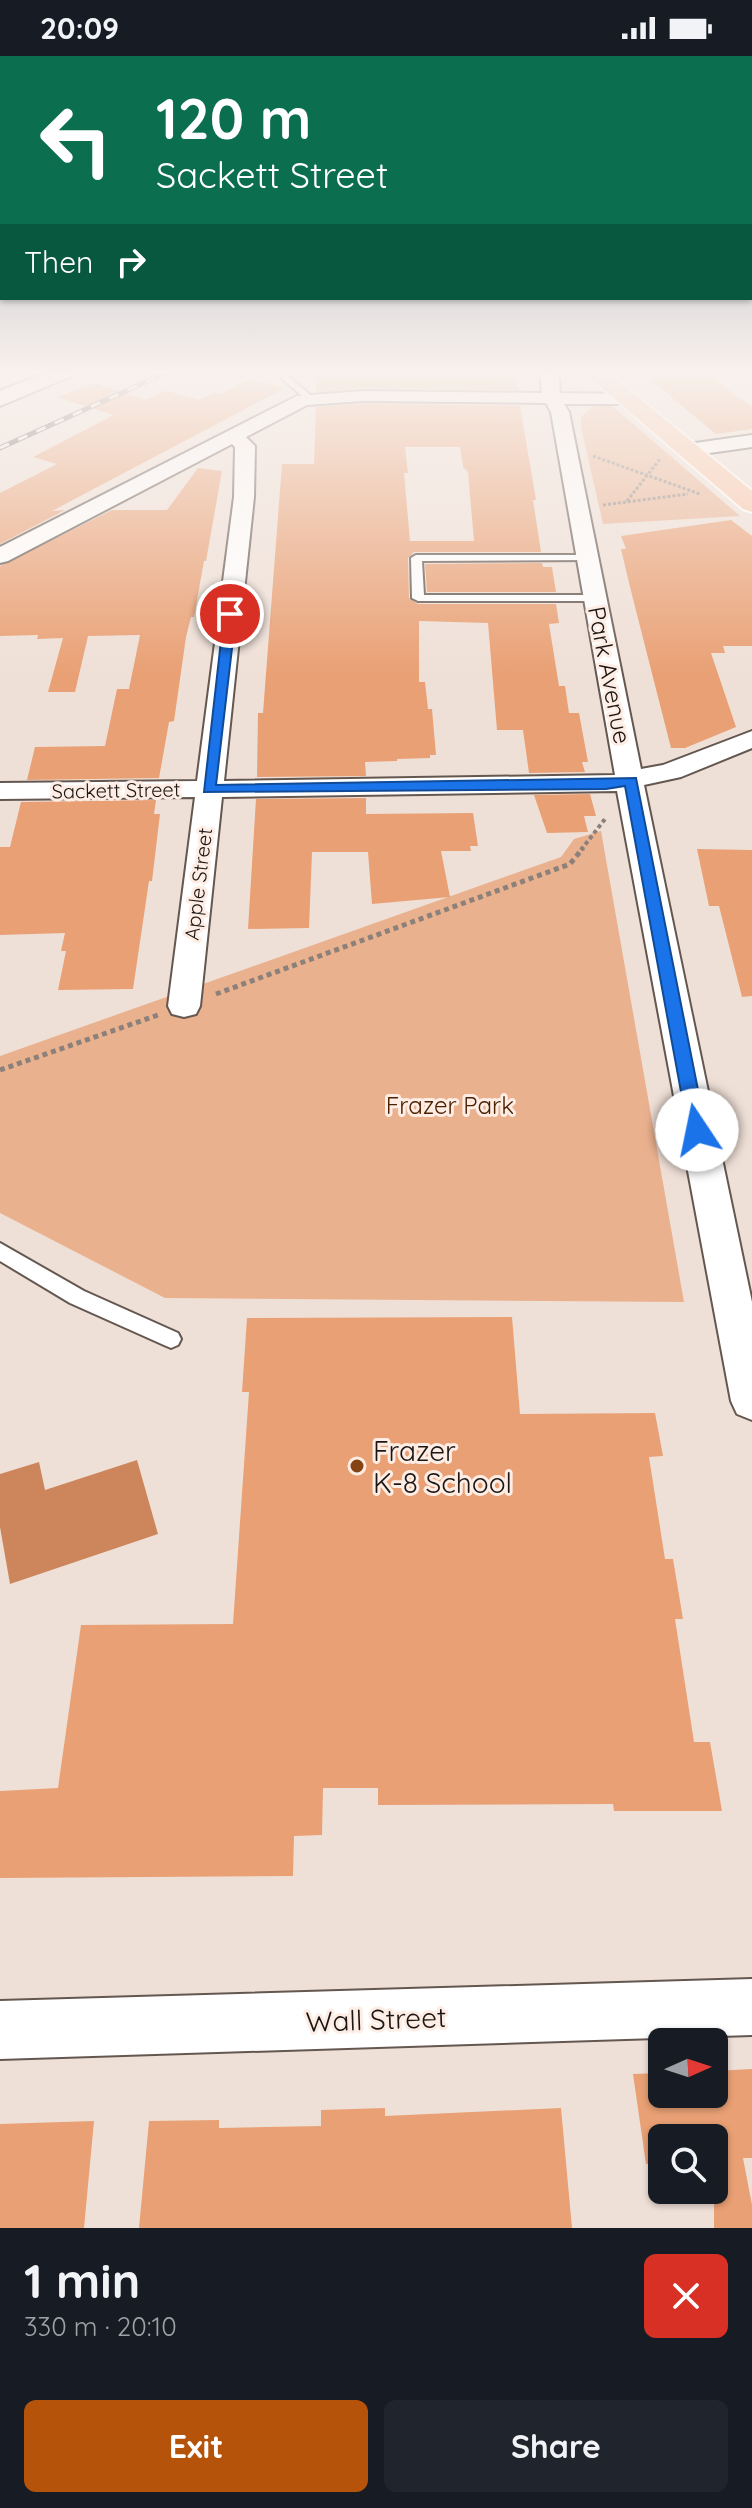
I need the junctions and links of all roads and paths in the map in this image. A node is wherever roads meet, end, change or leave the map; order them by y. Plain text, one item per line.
1 (160, 472) edge
2 (245, 472) edge
3 (571, 472) edge
4 (635, 472) edge
5 (647, 472) edge
6 (715, 472) edge
7 (644, 476) junction
8 (693, 494) junction
9 (746, 498) edge
10 (627, 501) junction
11 (576, 508) junction
12 (0, 556) edge
13 (586, 558) junction
14 (594, 598) junction
15 (752, 739) edge
16 (631, 781) junction
17 (209, 789) junction
18 (0, 791) edge
19 (603, 810) dead end
20 (184, 1006) junction
21 (0, 1070) edge
22 (0, 1251) edge
23 (171, 1339) dead end
24 (752, 1401) edge
25 (752, 2007) edge
26 (0, 2030) edge

1 - 12 street
2 - 17 street, Apple Street
3 - 11 street, Park Avenue
4 - 7 path
5 - 7 path
6 - 9 main road
7 - 8 path
7 - 10 path
8 - 9 path
8 - 10 path
10 - 11 path
11 - 13 street, Park Avenue
13 - 14 street, Park Avenue
13 - 14 lane
14 - 16 street, Park Avenue
15 - 16 street, Sackett Street
16 - 17 street, Sackett Street
16 - 24 street, Park Avenue
17 - 18 street, Sackett Street
17 - 20 street, Apple Street
19 - 20 path
20 - 21 path
22 - 23 lane
25 - 26 street, Wall Street

